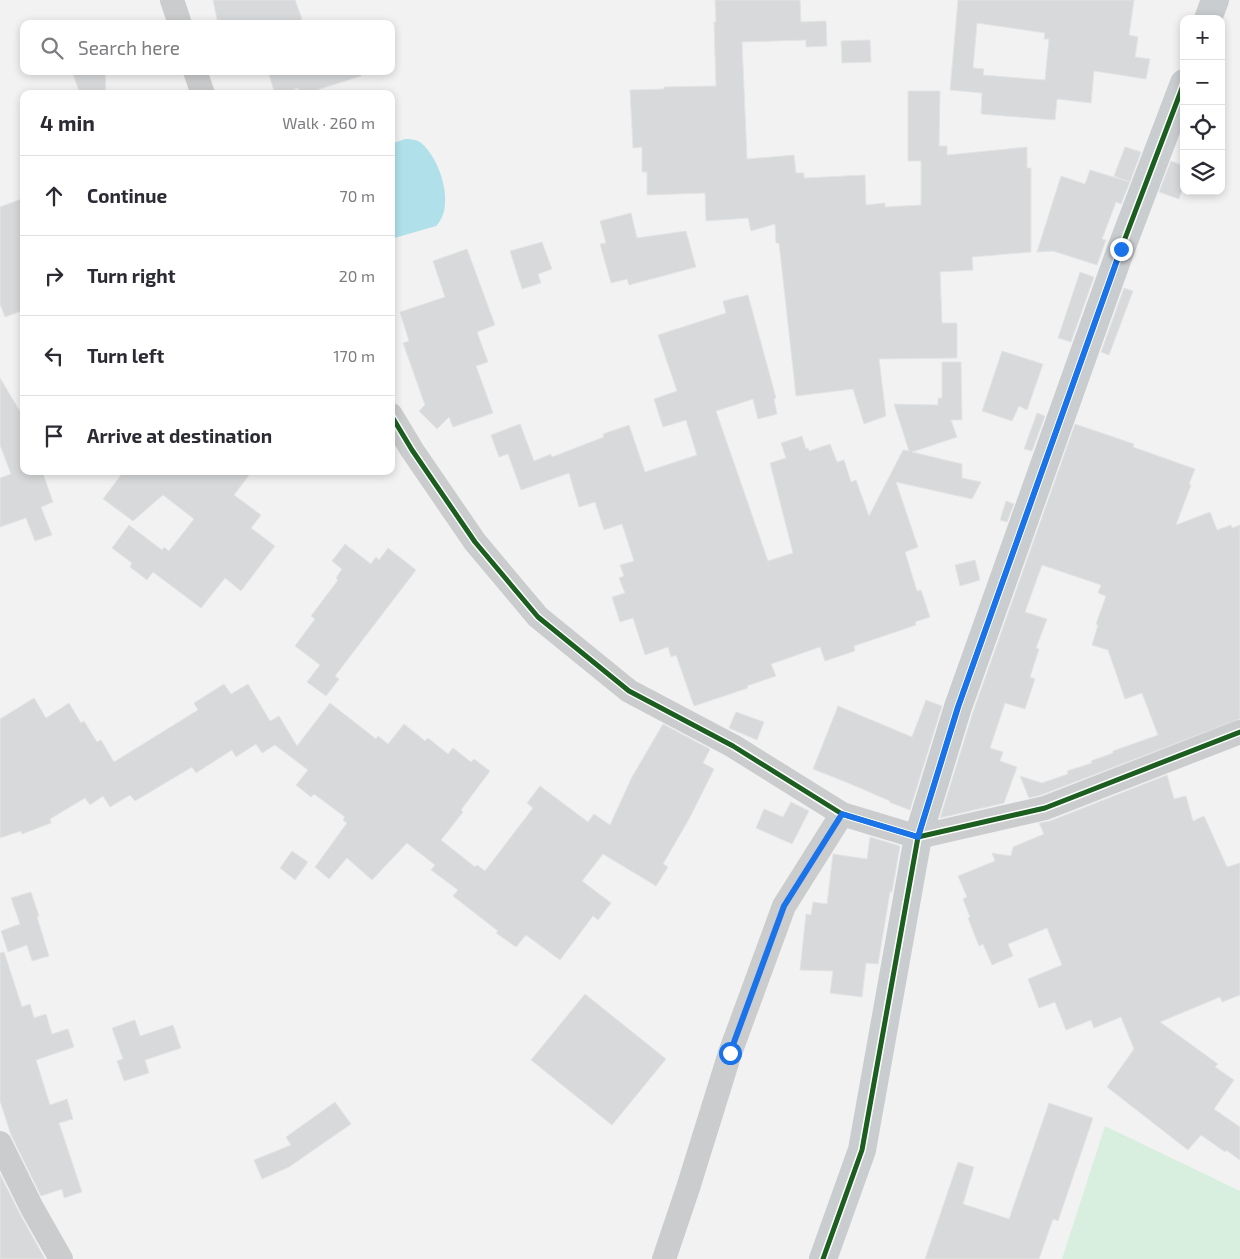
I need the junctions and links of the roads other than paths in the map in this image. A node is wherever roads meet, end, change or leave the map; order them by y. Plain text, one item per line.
1 (172, 0) edge
2 (1215, 0) edge
3 (1209, 15) edge
4 (179, 20) edge
5 (196, 75) edge
6 (202, 90) edge
7 (1180, 94) edge
8 (395, 422) edge
9 (1240, 732) edge
10 (842, 814) junction
11 (918, 837) junction
12 (0, 1143) edge
13 (61, 1259) edge
14 (664, 1259) edge
15 (823, 1259) edge

1 - 4 street
2 - 3 street
5 - 6 street
7 - 11 street
8 - 10 street
9 - 11 street
10 - 11 street
10 - 14 street
11 - 15 street
12 - 13 street

